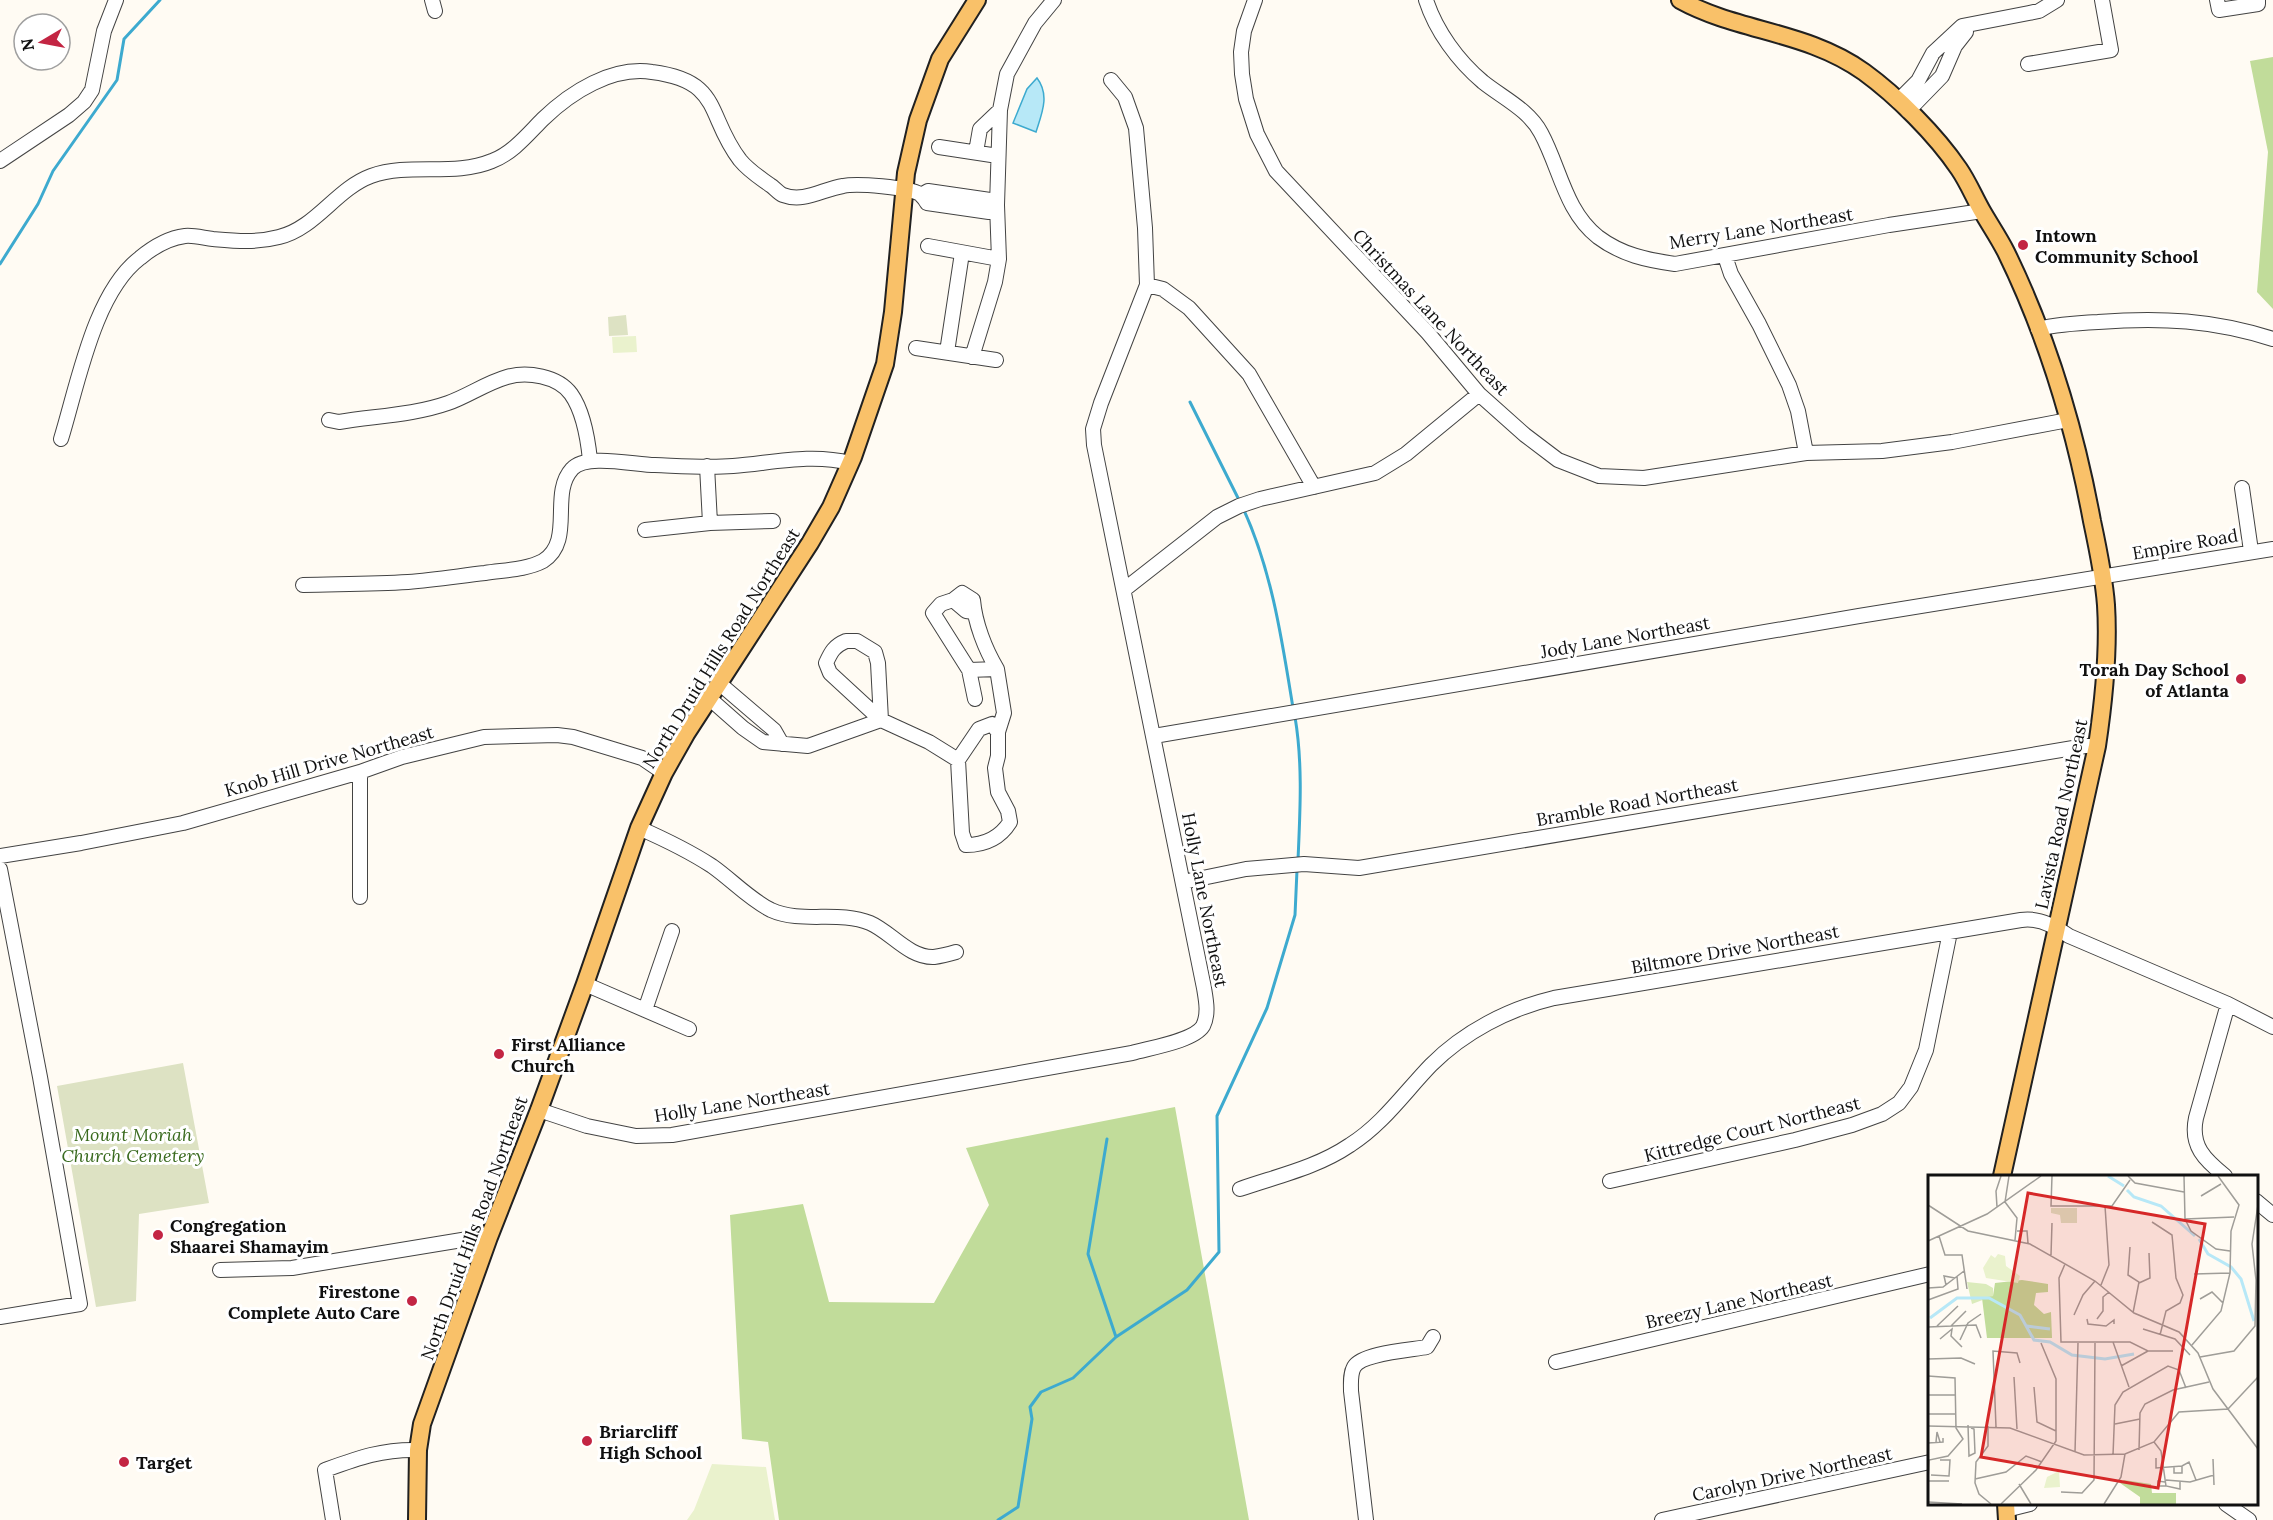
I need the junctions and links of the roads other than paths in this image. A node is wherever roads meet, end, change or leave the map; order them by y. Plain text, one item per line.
1 (116, 0) edge
2 (977, 0) edge
3 (1054, 0) edge
4 (1255, 0) edge
5 (1426, 0) edge
6 (1680, 0) edge
7 (2057, 0) edge
8 (2102, 0) edge
9 (2217, 0) edge
10 (2258, 0) edge
11 (1979, 24) junction
12 (2028, 64) dead end
13 (1111, 80) dead end
14 (1903, 106) junction
15 (1000, 110) junction
16 (939, 147) dead end
17 (976, 152) junction
18 (998, 156) junction
19 (0, 161) edge
20 (904, 189) junction
21 (997, 205) junction
22 (1982, 211) junction
23 (928, 246) dead end
24 (962, 253) junction
25 (1725, 256) junction
26 (999, 259) junction
27 (1147, 285) junction
28 (2038, 329) junction
29 (2273, 339) edge
30 (916, 348) dead end
31 (947, 351) junction
32 (972, 357) junction
33 (996, 360) dead end
34 (1479, 394) junction
35 (329, 420) dead end
36 (2068, 420) junction
37 (61, 439) dead end
38 (1806, 453) junction
39 (590, 460) junction
40 (850, 464) junction
41 (707, 466) junction
42 (1314, 487) junction
43 (2242, 488) dead end
44 (773, 521) dead end
45 (710, 524) junction
46 (645, 530) dead end
47 (2273, 549) edge
48 (2251, 551) junction
49 (2103, 576) junction
50 (303, 585) dead end
51 (1125, 589) junction
52 (997, 669) junction
53 (969, 670) junction
54 (719, 683) junction
55 (709, 698) junction
56 (975, 699) dead end
57 (881, 720) junction
58 (998, 732) junction
59 (1154, 736) junction
60 (782, 744) junction
61 (2097, 746) junction
62 (958, 760) junction
63 (360, 772) junction
64 (664, 773) junction
65 (639, 828) junction
66 (0, 856) edge
67 (0, 870) edge
68 (1183, 882) junction
69 (360, 897) dead end
70 (2057, 929) junction
71 (672, 931) dead end
72 (1950, 932) junction
73 (956, 952) dead end
74 (585, 984) junction
75 (2228, 1004) junction
76 (645, 1010) junction
77 (2273, 1027) edge
78 (689, 1029) dead end
79 (539, 1110) junction
80 (2002, 1175) edge
81 (2224, 1175) edge
82 (1610, 1181) dead end
83 (1240, 1189) dead end
84 (2258, 1204) edge
85 (2273, 1215) edge
86 (489, 1238) junction
87 (220, 1270) dead end
88 (1928, 1274) edge
89 (0, 1317) edge
90 (1433, 1337) dead end
91 (1556, 1362) dead end
92 (418, 1450) junction
93 (1928, 1462) edge
94 (2024, 1505) edge
95 (2229, 1505) edge
96 (2006, 1511) edge
97 (333, 1520) edge
98 (417, 1520) edge
99 (1365, 1520) edge
100 (1662, 1520) edge
101 (2249, 1520) edge

1 - 19 street
2 - 20 main road, North Druid Hills Road Northeast
3 - 15 street
4 - 34 street, Christmas Lane Northeast
5 - 25 street, Merry Lane Northeast
6 - 14 main road, Lavista Road Northeast
7 - 11 street
8 - 12 street
9 - 10 street
11 - 14 street
11 - 14 street
13 - 27 street
14 - 22 main road, Lavista Road Northeast
15 - 17 street
15 - 18 street
16 - 17 street
17 - 18 street
18 - 21 street
20 - 21 street
20 - 37 street
20 - 40 main road, North Druid Hills Road Northeast
21 - 26 street
22 - 25 street, Merry Lane Northeast
22 - 28 main road, Lavista Road Northeast
23 - 24 street
24 - 26 street
24 - 31 street
25 - 38 street
26 - 32 street
27 - 42 street
27 - 51 street, Holly Lane Northeast
28 - 29 street
28 - 36 main road, Lavista Road Northeast
30 - 31 street
31 - 32 street
32 - 33 street
34 - 38 street, Christmas Lane Northeast
34 - 42 street
35 - 39 street
36 - 38 street, Christmas Lane Northeast
36 - 49 main road, Lavista Road Northeast
39 - 41 street
39 - 50 street
40 - 41 street
40 - 54 main road, North Druid Hills Road Northeast
41 - 45 street
42 - 51 street
43 - 48 street
44 - 45 street
45 - 46 street
47 - 48 street, Empire Road
48 - 49 street, Empire Road
49 - 59 street, Jody Lane Northeast
49 - 61 main road, Lavista Road Northeast
51 - 59 street, Holly Lane Northeast
52 - 53 street
52 - 53 street
52 - 58 street
53 - 56 street
54 - 55 main road, North Druid Hills Road Northeast
54 - 60 street
55 - 60 street
55 - 64 main road, North Druid Hills Road Northeast
57 - 57 street
57 - 60 street
57 - 62 street
58 - 62 street
58 - 62 street
59 - 68 street, Holly Lane Northeast
61 - 68 street, Bramble Road Northeast
61 - 70 main road, Lavista Road Northeast
63 - 64 street, Knob Hill Drive Northeast
63 - 66 street, Knob Hill Drive Northeast
63 - 69 street
64 - 65 main road, North Druid Hills Road Northeast
65 - 73 street
65 - 74 main road, North Druid Hills Road Northeast
67 - 89 street
68 - 79 street, Holly Lane Northeast
70 - 72 street, Biltmore Drive Northeast
70 - 75 street, Biltmore Drive Northeast
70 - 80 main road, Lavista Road Northeast
71 - 76 street
72 - 82 street, Kittredge Court Northeast
72 - 83 street, Biltmore Drive Northeast
74 - 76 street
74 - 79 main road, North Druid Hills Road Northeast
75 - 77 street, Biltmore Drive Northeast
75 - 81 street
76 - 78 street
79 - 86 main road, North Druid Hills Road Northeast
84 - 85 street
86 - 87 street
86 - 92 main road, North Druid Hills Road Northeast
88 - 91 street, Breezy Lane Northeast
90 - 99 street
92 - 97 street
92 - 98 main road, North Druid Hills Road Northeast
93 - 100 street, Carolyn Drive Northeast
94 - 96 street
95 - 101 street

